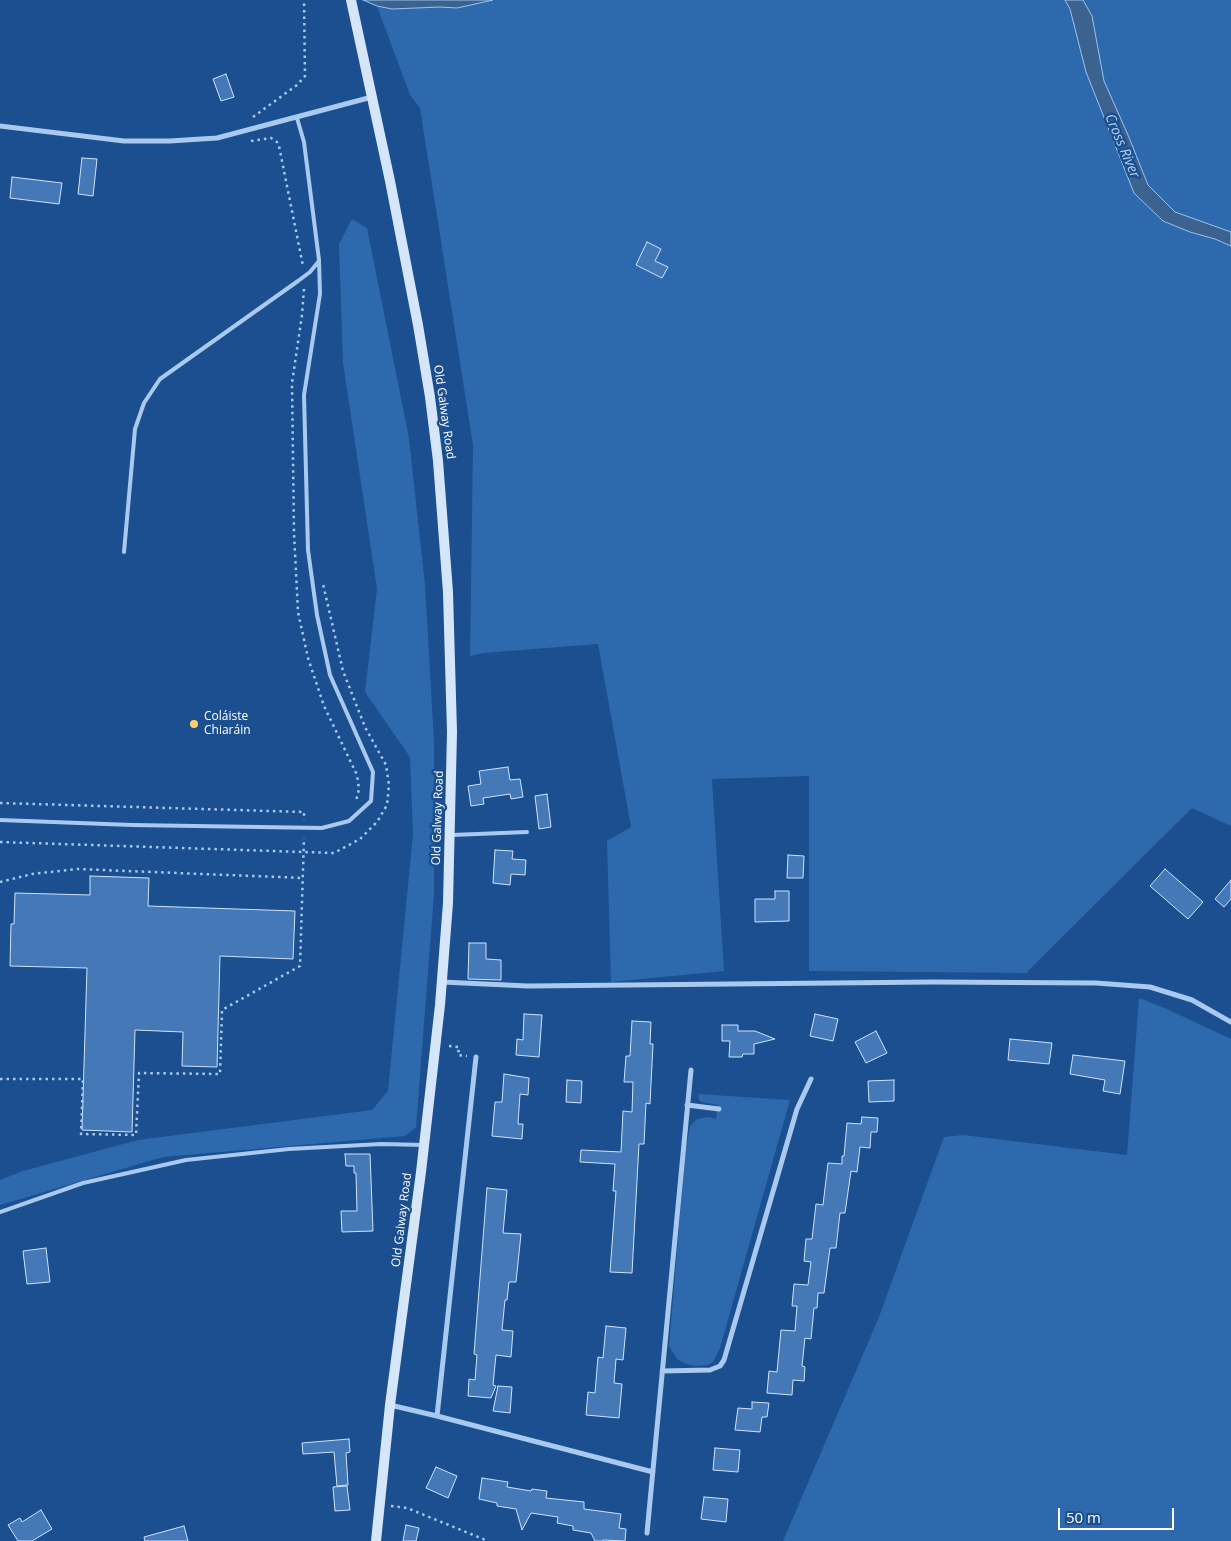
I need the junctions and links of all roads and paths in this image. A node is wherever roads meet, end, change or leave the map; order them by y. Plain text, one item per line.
1 (304, 0) edge
2 (352, 5) edge
3 (372, 97) junction
4 (297, 118) junction
5 (247, 121) dead end
6 (1, 127) edge
7 (258, 140) dead end
8 (319, 260) junction
9 (304, 276) junction
10 (304, 290) dead end
11 (124, 552) dead end
12 (323, 583) dead end
13 (0, 803) edge
14 (0, 820) edge
15 (304, 828) junction
16 (527, 832) dead end
17 (450, 835) junction
18 (0, 842) edge
19 (305, 853) junction
20 (303, 878) junction
21 (0, 882) edge
22 (442, 982) junction
23 (1231, 1022) edge
24 (436, 1045) junction
25 (476, 1057) joint
26 (691, 1070) dead end
27 (0, 1079) edge
28 (811, 1079) dead end
29 (687, 1106) junction
30 (719, 1109) dead end
31 (424, 1145) junction
32 (0, 1212) edge
33 (662, 1371) junction
34 (390, 1405) junction
35 (437, 1416) junction
36 (653, 1472) junction
37 (380, 1504) junction
38 (647, 1533) dead end
39 (376, 1541) edge
40 (488, 1541) edge

1 - 5 path
2 - 3 main road, Old Galway Road
3 - 4 street
3 - 17 main road, Old Galway Road
4 - 6 street
4 - 8 lane
7 - 9 path
8 - 9 lane
8 - 15 lane
9 - 10 path
9 - 11 lane
12 - 19 path
13 - 15 path
14 - 15 lane
15 - 19 path
16 - 17 lane
17 - 22 main road, Old Galway Road
18 - 19 path
19 - 20 path
20 - 21 path
20 - 27 path
22 - 23 street
22 - 24 main road, Old Galway Road
24 - 25 path
24 - 31 main road, Old Galway Road
25 - 35 street
26 - 29 street
28 - 33 street
29 - 30 street
29 - 33 street
31 - 32 lane
31 - 34 main road, Old Galway Road
33 - 36 street
34 - 35 street
34 - 37 main road, Old Galway Road
35 - 36 street
36 - 38 street
37 - 39 main road, Old Galway Road
37 - 40 path

